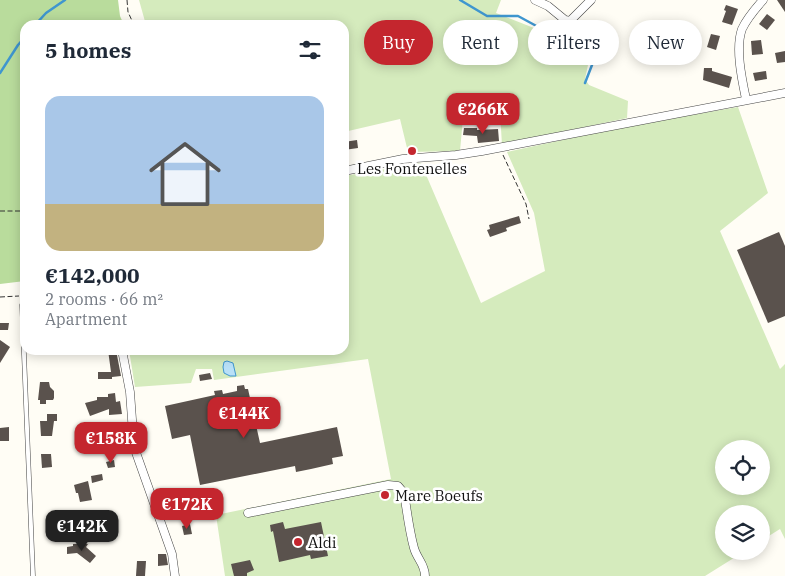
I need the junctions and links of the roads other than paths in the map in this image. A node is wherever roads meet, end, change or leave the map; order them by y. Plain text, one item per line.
1 (536, 0) edge
2 (591, 0) edge
3 (762, 0) edge
4 (785, 92) edge
5 (746, 99) junction
6 (349, 170) edge
7 (24, 355) edge
8 (123, 355) edge
9 (248, 513) dead end
10 (33, 576) edge
11 (175, 576) edge
12 (426, 576) edge

1 - 2 street
3 - 5 street
4 - 5 street
5 - 6 street
7 - 10 lane
8 - 11 street
9 - 12 street

